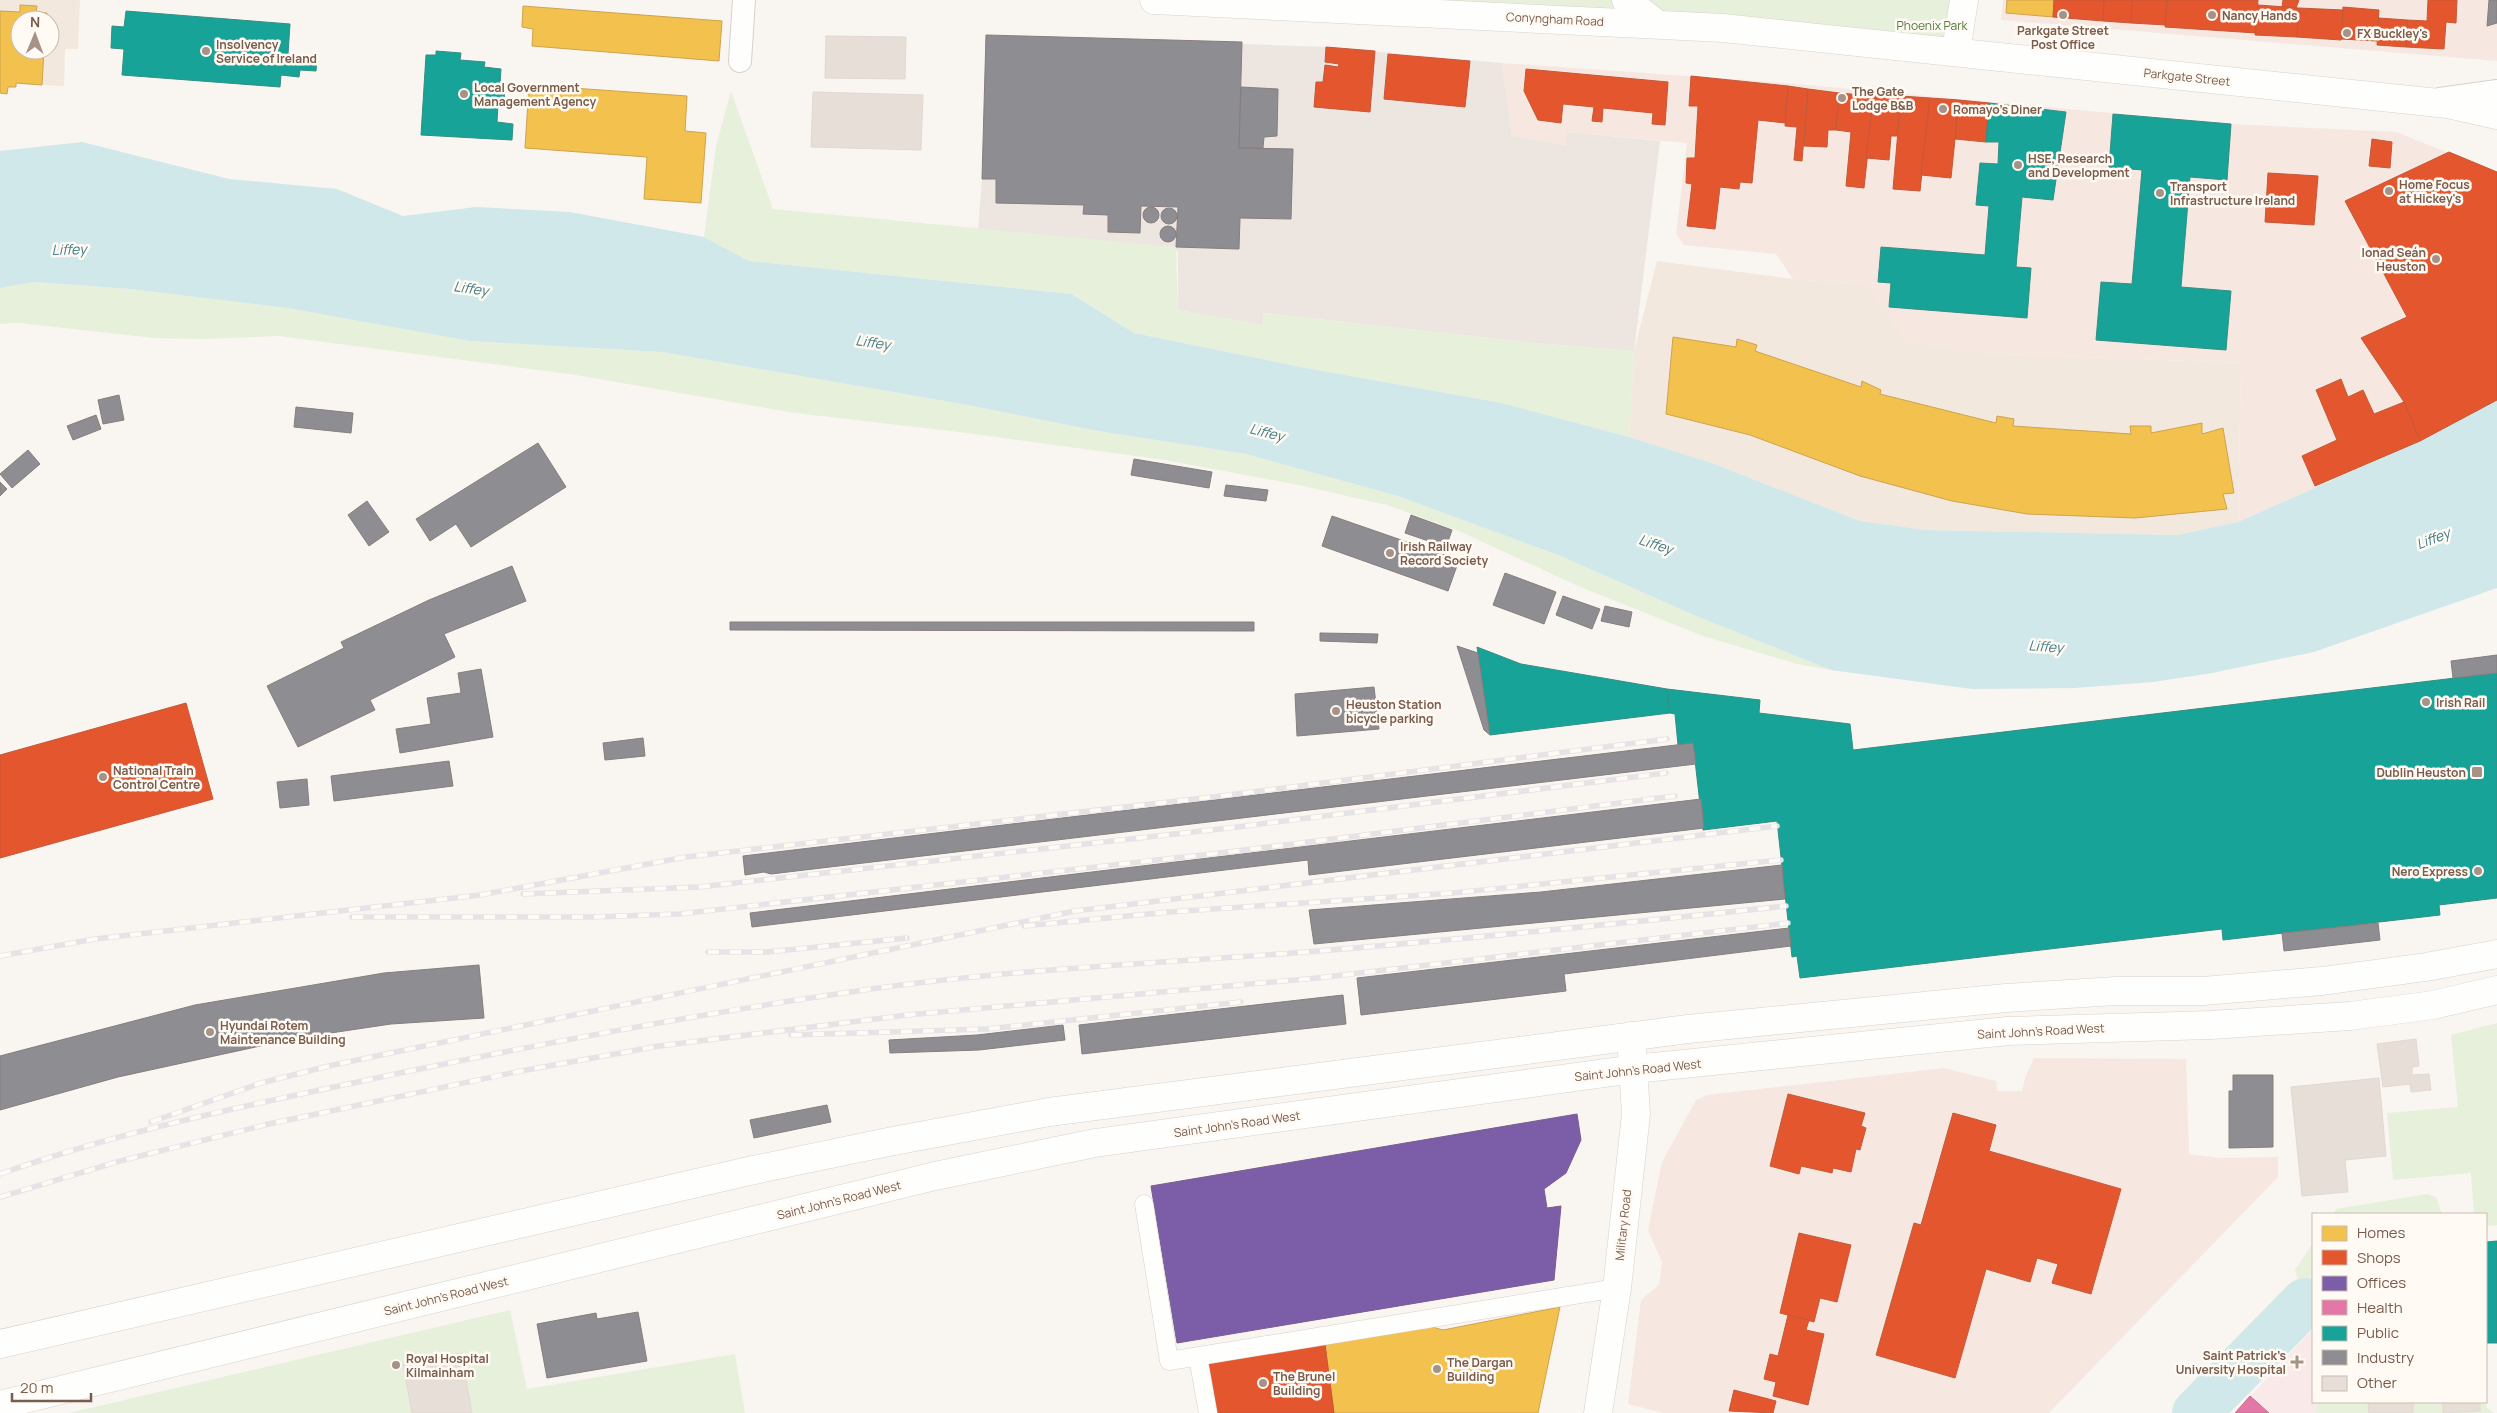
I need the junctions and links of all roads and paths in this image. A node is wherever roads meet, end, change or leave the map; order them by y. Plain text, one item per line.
1 (744, 0) edge
2 (1154, 0) edge
3 (1626, 0) edge
4 (1964, 0) edge
5 (1509, 8) edge
6 (1657, 24) junction
7 (1956, 51) junction
8 (740, 61) dead end
9 (2497, 91) edge
10 (2419, 103) junction
11 (2497, 115) edge
12 (2497, 954) edge
13 (2497, 990) edge
14 (1631, 1036) junction
15 (1634, 1069) junction
16 (1144, 1204) dead end
17 (1616, 1288) junction
18 (0, 1344) edge
19 (1198, 1357) junction
20 (0, 1405) edge
21 (1208, 1413) edge
22 (1598, 1413) edge

1 - 8 street
2 - 5 main road, Conyngham Road
3 - 6 main road
4 - 7 main road
5 - 6 main road, Conyngham Road
6 - 7 main road, Conyngham Road
7 - 10 main road, Parkgate Street
9 - 10 street, Parkgate Street
10 - 11 main road, Parkgate Street
12 - 14 main road
13 - 15 main road, Saint John's Road West
14 - 15 main road, Military Road
14 - 18 main road
15 - 17 main road, Military Road
15 - 20 main road, Saint John's Road West
16 - 19 street
17 - 19 street
17 - 22 main road, Military Road
19 - 21 street

